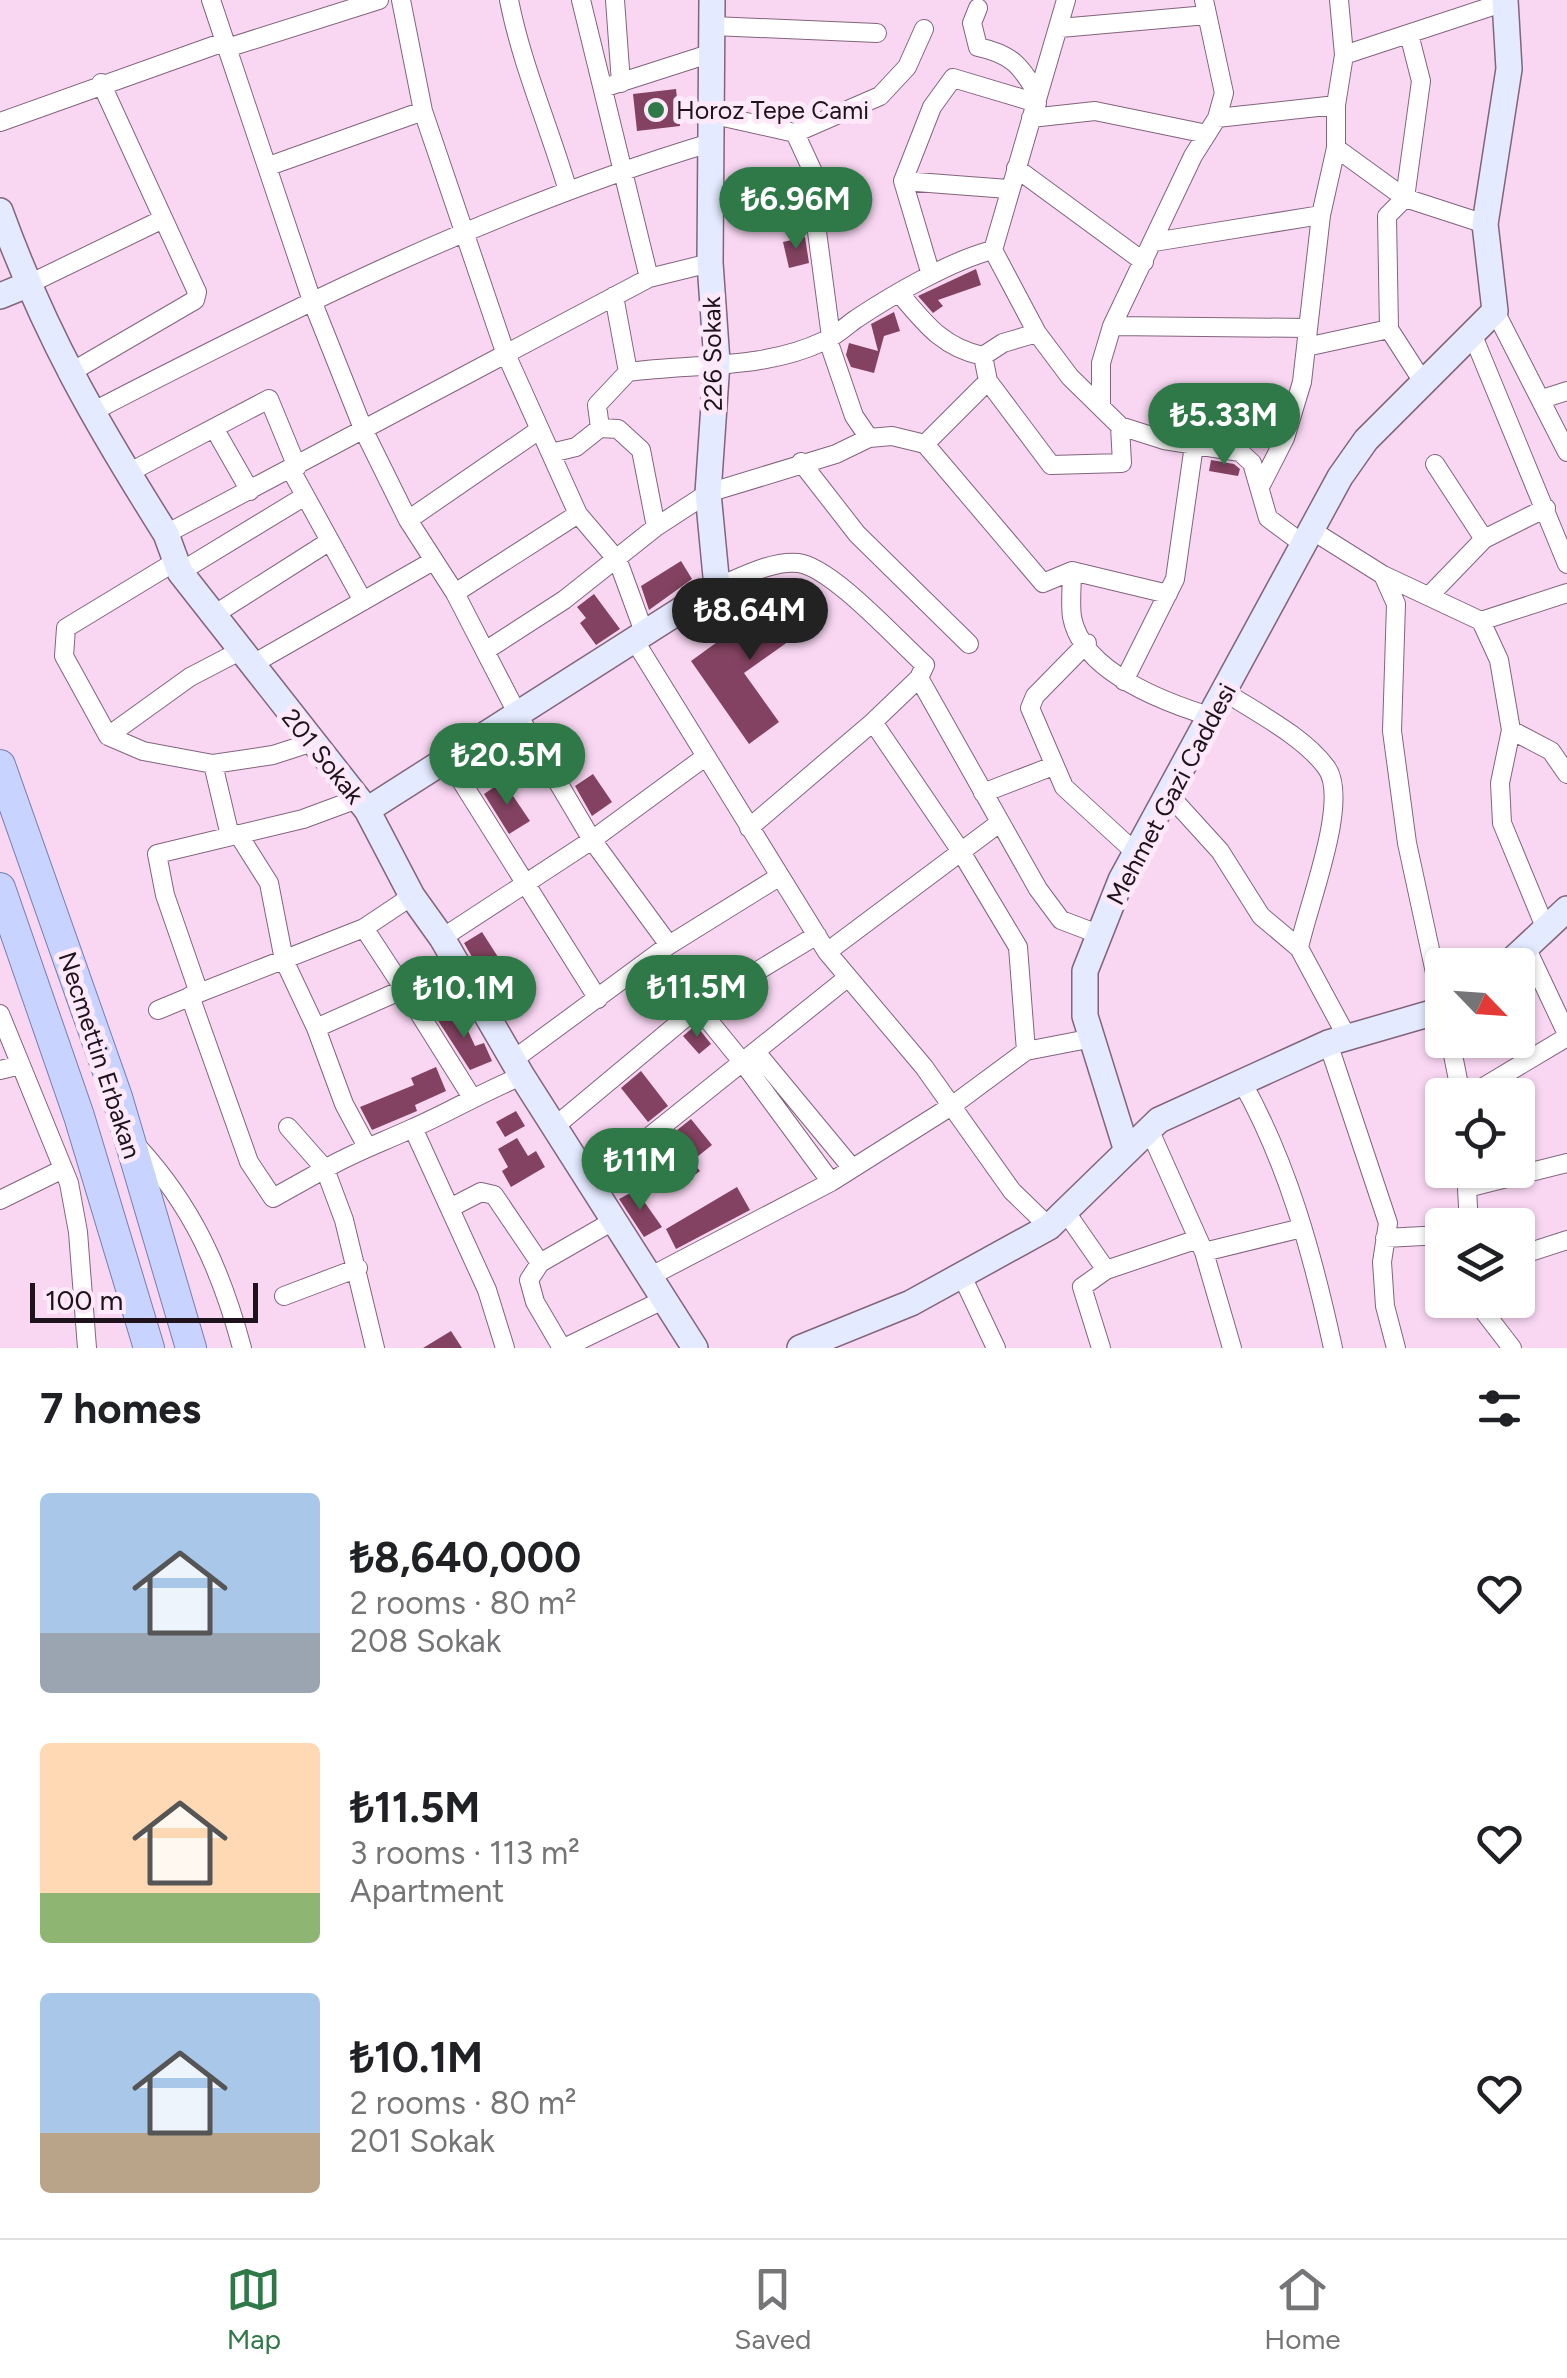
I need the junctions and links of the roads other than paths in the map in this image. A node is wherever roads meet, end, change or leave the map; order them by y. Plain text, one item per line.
1 (211, 0) edge
2 (380, 0) edge
3 (401, 0) edge
4 (509, 0) edge
5 (580, 0) edge
6 (615, 0) edge
7 (712, 0) edge
8 (1066, 0) edge
9 (1339, 0) edge
10 (1506, 1) edge
11 (1206, 7) edge
12 (978, 8) dead end
13 (713, 26) junction
14 (924, 28) dead end
15 (1060, 28) junction
16 (876, 34) dead end
17 (1409, 34) junction
18 (226, 45) junction
19 (712, 53) junction
20 (1344, 56) junction
21 (101, 83) junction
22 (612, 85) junction
23 (1336, 104) junction
24 (1035, 106) junction
25 (424, 111) junction
26 (710, 114) junction
27 (0, 122) edge
28 (1212, 126) junction
29 (795, 132) junction
30 (710, 142) junction
31 (1336, 148) junction
32 (268, 166) junction
33 (1016, 168) junction
34 (620, 170) junction
35 (903, 181) junction
36 (1008, 189) junction
37 (568, 191) junction
38 (1405, 198) junction
39 (0, 210) edge
40 (1321, 216) junction
41 (161, 220) junction
42 (1485, 224) junction
43 (463, 233) junction
44 (1154, 242) junction
45 (993, 250) junction
46 (1144, 262) junction
47 (710, 263) junction
48 (931, 275) junction
49 (649, 278) junction
50 (27, 285) junction
51 (900, 295) junction
52 (0, 296) edge
53 (614, 296) junction
54 (311, 298) junction
55 (1495, 310) junction
56 (1112, 326) junction
57 (1389, 328) junction
58 (1471, 330) junction
59 (1037, 334) junction
60 (830, 338) junction
61 (1307, 338) junction
62 (505, 352) junction
63 (983, 356) junction
64 (718, 362) junction
65 (628, 372) junction
66 (68, 374) junction
67 (988, 381) junction
68 (1424, 382) junction
69 (1567, 392) edge
70 (1542, 399) junction
71 (1101, 406) junction
72 (90, 413) junction
73 (1120, 426) junction
74 (214, 428) junction
75 (600, 428) junction
76 (364, 430) junction
77 (539, 430) junction
78 (869, 438) junction
79 (925, 444) junction
80 (1194, 444) junction
81 (1567, 452) edge
82 (551, 453) junction
83 (800, 462) junction
84 (1435, 464) dead end
85 (294, 468) junction
86 (128, 474) junction
87 (1261, 485) junction
88 (250, 491) junction
89 (708, 493) junction
90 (306, 496) junction
91 (1546, 508) junction
92 (578, 514) junction
93 (408, 520) junction
94 (656, 527) junction
95 (166, 534) junction
96 (1308, 537) junction
97 (1484, 539) junction
98 (330, 541) junction
99 (434, 560) junction
100 (618, 561) junction
101 (1567, 564) edge
102 (177, 568) junction
103 (1072, 571) junction
104 (1383, 575) junction
105 (716, 587) junction
106 (1567, 592) edge
107 (455, 593) junction
108 (1168, 594) junction
109 (1429, 596) junction
110 (363, 601) junction
111 (212, 616) junction
112 (1480, 621) junction
113 (638, 635) junction
114 (1087, 643) junction
115 (969, 644) dead end
116 (485, 651) junction
117 (245, 659) junction
118 (919, 678) junction
119 (1124, 681) junction
120 (1226, 692) junction
121 (518, 715) junction
122 (1212, 717) junction
123 (873, 722) junction
124 (1512, 730) junction
125 (108, 736) junction
126 (1567, 740) edge
127 (310, 743) junction
128 (1551, 751) junction
129 (705, 757) junction
130 (448, 760) junction
131 (212, 764) junction
132 (0, 765) edge
133 (1053, 766) junction
134 (1567, 774) edge
135 (983, 793) junction
136 (1170, 796) junction
137 (362, 804) junction
138 (998, 824) junction
139 (749, 828) junction
140 (234, 835) junction
141 (592, 840) junction
142 (960, 850) junction
143 (1137, 854) junction
144 (777, 878) junction
145 (526, 885) junction
146 (0, 888) edge
147 (412, 896) junction
148 (1567, 909) edge
149 (1545, 927) junction
150 (364, 928) junction
151 (1098, 934) junction
152 (442, 938) junction
153 (822, 943) junction
154 (1299, 948) junction
155 (1429, 948) edge
156 (1524, 948) edge
157 (663, 951) junction
158 (284, 960) junction
159 (846, 978) junction
160 (1535, 985) edge
161 (404, 989) junction
162 (195, 995) junction
163 (598, 1000) junction
164 (698, 1007) junction
165 (158, 1010) dead end
166 (1425, 1013) edge
167 (0, 1014) edge
168 (316, 1028) junction
169 (1567, 1035) edge
170 (1093, 1038) junction
171 (1338, 1040) junction
172 (1026, 1051) junction
173 (750, 1058) junction
174 (21, 1065) junction
175 (517, 1068) junction
176 (0, 1070) edge
177 (1497, 1078) edge
178 (1242, 1082) junction
179 (471, 1096) junction
180 (953, 1105) junction
181 (288, 1127) dead end
182 (414, 1128) junction
183 (553, 1128) junction
184 (1149, 1130) junction
185 (129, 1138) junction
186 (366, 1146) junction
187 (1126, 1148) junction
188 (1567, 1163) edge
189 (326, 1168) junction
190 (852, 1168) junction
191 (1535, 1168) edge
192 (63, 1170) junction
193 (830, 1182) junction
194 (589, 1185) junction
195 (0, 1200) edge
196 (450, 1208) junction
197 (1057, 1219) junction
198 (613, 1220) junction
199 (1302, 1228) junction
200 (1425, 1236) edge
201 (1386, 1238) junction
202 (1567, 1240) edge
203 (1201, 1246) junction
204 (1535, 1250) edge
205 (540, 1262) junction
206 (358, 1268) junction
207 (1106, 1270) junction
208 (652, 1276) junction
209 (962, 1276) junction
210 (284, 1296) dead end
211 (666, 1299) junction
212 (1489, 1318) edge
213 (830, 1341) edge
214 (87, 1348) edge
215 (149, 1348) edge
216 (191, 1348) edge
217 (242, 1348) edge
218 (375, 1348) edge
219 (505, 1348) edge
220 (563, 1348) edge
221 (695, 1348) edge
222 (800, 1348) edge
223 (996, 1348) edge
224 (1101, 1348) edge
225 (1232, 1348) edge
226 (1333, 1348) edge
227 (1396, 1348) edge
228 (1512, 1348) edge

1 - 18 street
2 - 18 street
3 - 25 street
4 - 37 street
5 - 22 street
6 - 22 street
7 - 13 street, 226 Sokak
8 - 15 street
9 - 20 street
10 - 17 street
10 - 42 street
11 - 15 street
11 - 28 street
12 - 24 street
13 - 16 street
13 - 19 street, 226 Sokak
14 - 29 street
15 - 24 street
17 - 20 street
17 - 38 street
18 - 21 street
18 - 32 street
19 - 22 street
19 - 26 street, 226 Sokak
20 - 23 street
21 - 27 street
21 - 41 street
22 - 34 street
23 - 28 street
23 - 31 street
24 - 28 street
24 - 33 street
24 - 35 street
25 - 32 street
25 - 43 street
26 - 29 street
26 - 30 street, 226 Sokak
28 - 44 street
29 - 60 street
30 - 34 street
30 - 47 street, 226 Sokak
31 - 38 street
31 - 40 street
32 - 54 street
33 - 36 street
33 - 46 street
34 - 37 street
34 - 49 street
35 - 36 street
35 - 48 street
36 - 45 street
37 - 43 street
38 - 42 street
38 - 57 street
39 - 50 street, 201 Sokak
40 - 44 street
40 - 61 street
41 - 50 street
41 - 66 street
42 - 55 street
43 - 54 street
43 - 62 street
44 - 46 street
45 - 48 street
45 - 59 street
46 - 56 street
47 - 49 street
47 - 64 street, 226 Sokak
48 - 51 street
49 - 53 street
50 - 52 street
50 - 66 street, 201 Sokak
51 - 60 street
51 - 63 street
53 - 62 street
53 - 65 street
54 - 72 street
54 - 76 street
55 - 58 street, Mehmet Gazi Caddesi
55 - 70 street
56 - 61 street
56 - 71 street
57 - 61 street
57 - 68 street
58 - 68 street, Mehmet Gazi Caddesi
58 - 91 street
59 - 63 street
59 - 71 street
60 - 64 street
60 - 78 street
61 - 87 street
62 - 76 street
62 - 77 street
63 - 67 street
64 - 65 street
64 - 89 street, 226 Sokak
65 - 75 street
66 - 72 street, 201 Sokak
67 - 73 street
67 - 79 street
68 - 96 street, Mehmet Gazi Caddesi
69 - 70 street
70 - 81 street
71 - 73 street
72 - 86 street, 201 Sokak
73 - 80 street
74 - 85 street
74 - 86 street
74 - 88 street
75 - 82 street
75 - 94 street
76 - 85 street
76 - 93 street
77 - 82 street
77 - 93 street
78 - 79 street
78 - 83 street
79 - 103 street
80 - 87 street
80 - 108 street
82 - 92 street
83 - 89 street
83 - 115 street
84 - 97 street
85 - 88 street
85 - 90 street
86 - 95 street, 201 Sokak
87 - 96 street
88 - 95 street
89 - 94 street
89 - 105 street, 226 Sokak
90 - 98 street
90 - 102 street
91 - 97 street
91 - 101 street
92 - 100 street
92 - 107 street
93 - 99 street
94 - 100 street
95 - 102 street, 201 Sokak
96 - 104 street
96 - 120 street, Mehmet Gazi Caddesi
97 - 109 street
98 - 110 street
98 - 111 street
99 - 107 street
99 - 110 street
100 - 113 street
100 - 116 street
102 - 111 street, 201 Sokak
102 - 125 street
103 - 108 street
103 - 114 street
104 - 109 street
104 - 155 street
105 - 113 street
105 - 118 street
106 - 112 street
107 - 116 street
108 - 119 street
109 - 112 street
110 - 117 street
111 - 117 street, 201 Sokak
112 - 124 street
113 - 121 street
113 - 129 street
114 - 119 street
114 - 133 street
116 - 121 street
117 - 125 street
117 - 127 street, 201 Sokak
118 - 123 street
118 - 135 street
119 - 122 street
120 - 122 street, Mehmet Gazi Caddesi
120 - 154 street
121 - 130 street
121 - 141 street
122 - 136 street, Mehmet Gazi Caddesi
123 - 139 street
123 - 142 street
124 - 128 street
124 - 149 street
125 - 131 street
126 - 128 street
127 - 131 street
127 - 137 street, 201 Sokak
128 - 134 street
129 - 139 street
129 - 141 street
130 - 137 street
130 - 145 street
131 - 140 street
132 - 185 main road, Necmettin Erbakan
133 - 135 street
133 - 143 street
135 - 138 street
136 - 143 street, Mehmet Gazi Caddesi
136 - 154 street
137 - 140 street
137 - 147 street, 201 Sokak
138 - 142 street
138 - 151 street
139 - 144 street
140 - 158 street
140 - 162 street
141 - 145 street
141 - 157 street
142 - 153 street
142 - 172 street
143 - 151 street, Mehmet Gazi Caddesi
144 - 153 street
144 - 157 street
145 - 152 street
145 - 163 street
146 - 215 main road, Necmettin Erbakan
147 - 150 street
147 - 152 street, 201 Sokak
148 - 149 street
149 - 156 street
150 - 158 street
150 - 161 street
151 - 170 street, Mehmet Gazi Caddesi
152 - 175 street, 201 Sokak
153 - 159 street
153 - 164 street
154 - 171 street
157 - 163 street
157 - 164 street
158 - 162 street
158 - 168 street
159 - 173 street
159 - 180 street
160 - 169 street
161 - 168 street
161 - 179 street
162 - 165 street
162 - 189 street
163 - 175 street
164 - 173 street
164 - 183 street
166 - 171 street
167 - 174 street
168 - 186 street
169 - 177 street
170 - 172 street
170 - 187 street, Mehmet Gazi Caddesi
171 - 178 street
171 - 201 street
172 - 180 street
173 - 190 street
173 - 193 street
173 - 194 street
174 - 176 street
174 - 192 street
175 - 179 street
175 - 183 street, 201 Sokak
178 - 184 street
178 - 199 street
179 - 182 street
180 - 190 street
180 - 197 street
181 - 189 street
182 - 186 street
182 - 196 street
183 - 194 street, 201 Sokak
184 - 187 street
184 - 203 street
185 - 216 main road, Necmettin Erbakan
185 - 217 street
186 - 189 street
187 - 197 street
188 - 191 street
189 - 206 street
190 - 193 street
192 - 195 street
192 - 214 street
193 - 208 street
194 - 198 street, 201 Sokak
196 - 205 street
196 - 219 street
197 - 207 street
197 - 209 street
198 - 205 street
198 - 208 street, 201 Sokak
199 - 203 street
199 - 226 street
200 - 201 street
201 - 227 street
202 - 204 street
203 - 207 street
203 - 225 street
205 - 220 street
206 - 210 street
206 - 218 street
207 - 224 street
208 - 211 street, 201 Sokak
209 - 213 street
209 - 223 street
211 - 220 street
211 - 221 street, 201 Sokak
212 - 228 street
213 - 222 street

